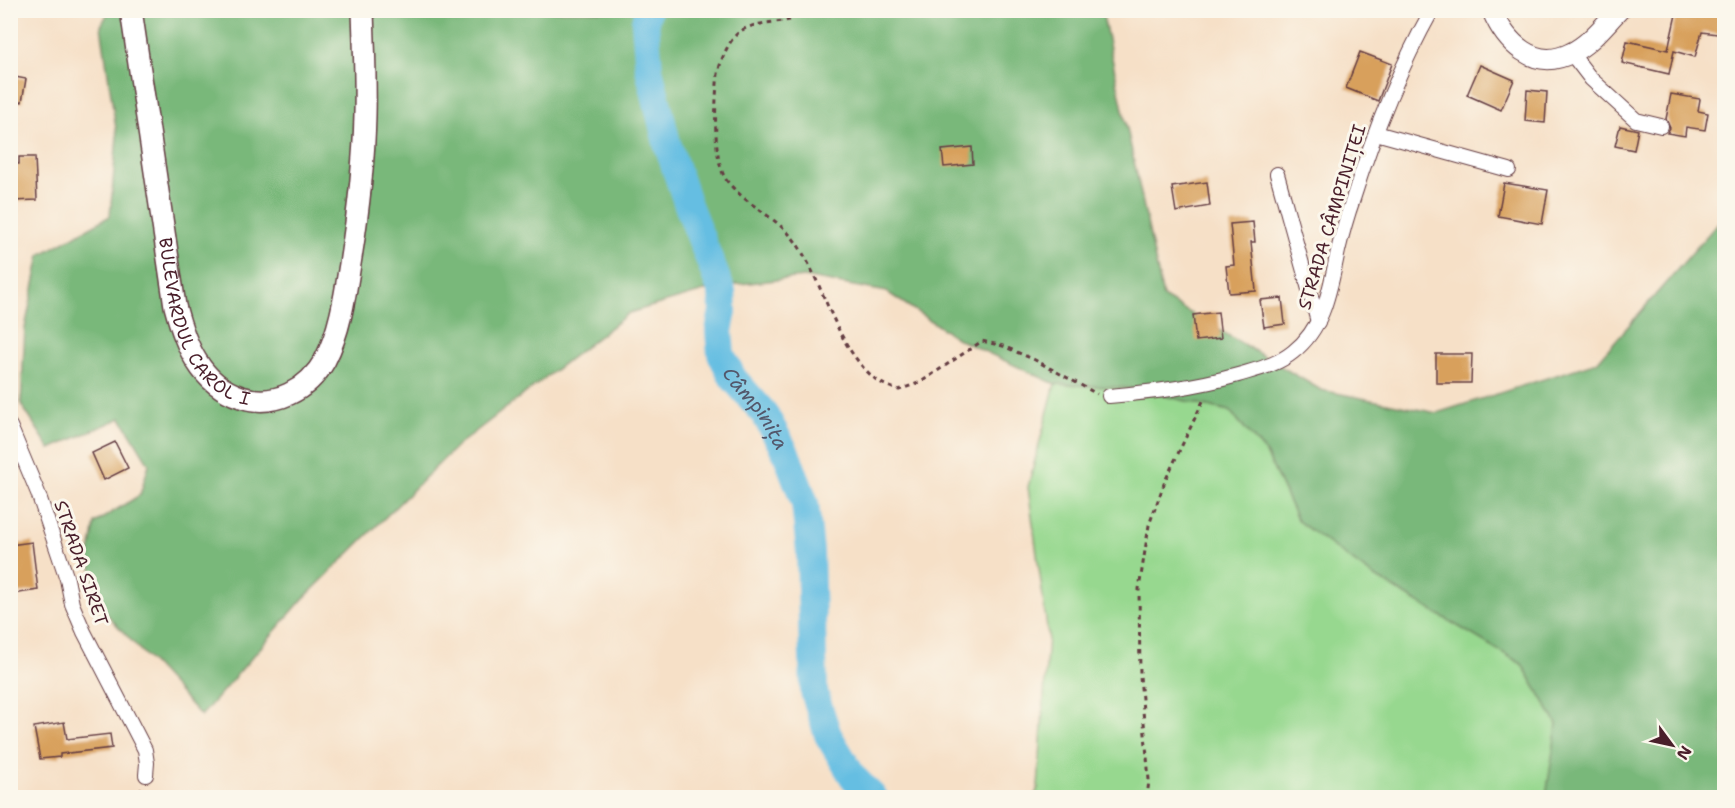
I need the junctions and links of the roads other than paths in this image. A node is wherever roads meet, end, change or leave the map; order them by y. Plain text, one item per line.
1 (131, 10) edge
2 (363, 10) edge
3 (1432, 10) edge
4 (1492, 10) edge
5 (1619, 10) edge
6 (1571, 53) junction
7 (1661, 126) dead end
8 (1376, 133) junction
9 (1509, 170) dead end
10 (1277, 174) dead end
11 (1318, 322) junction
12 (1109, 396) road end
13 (10, 426) edge
14 (146, 775) dead end

1 - 2 main road, BULEVARDUL CAROL I
3 - 8 street, STRADA CÂMPINIȚEI
4 - 6 main road
5 - 6 main road
6 - 7 street
8 - 9 street
8 - 11 street, STRADA CÂMPINIȚEI
10 - 11 street
11 - 12 street, STRADA CÂMPINIȚEI
13 - 14 street, STRADA SIRET

